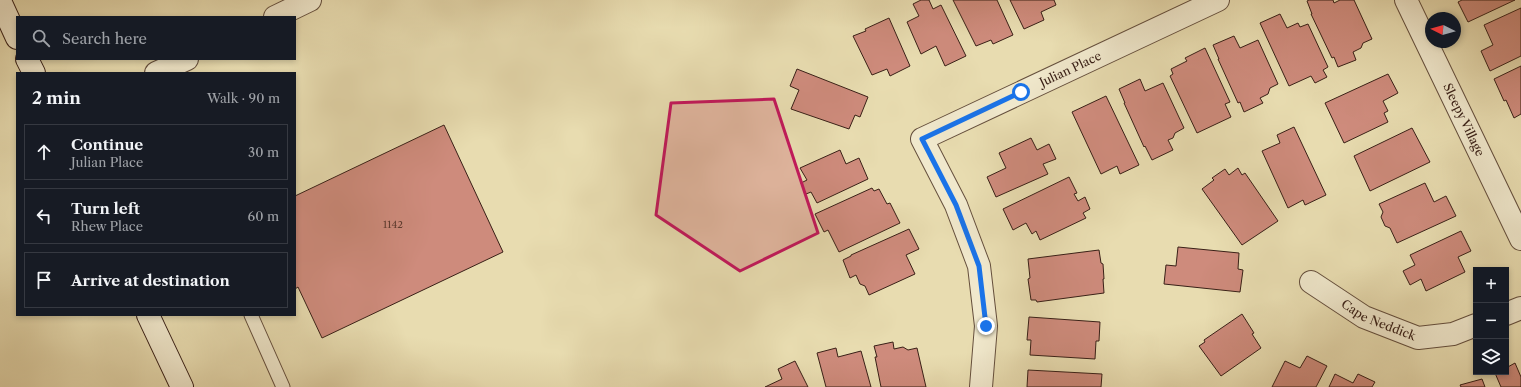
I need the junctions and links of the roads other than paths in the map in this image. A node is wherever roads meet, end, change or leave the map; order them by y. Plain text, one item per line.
1 (310, 0) edge
2 (1218, 0) edge
3 (1406, 0) edge
4 (0, 1) edge
5 (277, 16) edge
6 (16, 36) edge
7 (28, 60) edge
8 (185, 60) edge
9 (34, 72) edge
10 (158, 72) edge
11 (1521, 239) edge
12 (1311, 282) dead end
13 (1521, 308) edge
14 (1509, 313) edge
15 (148, 316) edge
16 (251, 316) edge
17 (1473, 326) edge
18 (182, 387) edge
19 (283, 387) edge
20 (981, 387) edge

1 - 5 street
2 - 20 street, Julian Place
3 - 11 street, Sleepy Village
4 - 6 street
7 - 9 street
8 - 10 street
12 - 17 street, Cape Neddick
13 - 14 street
15 - 18 street
16 - 19 lane

